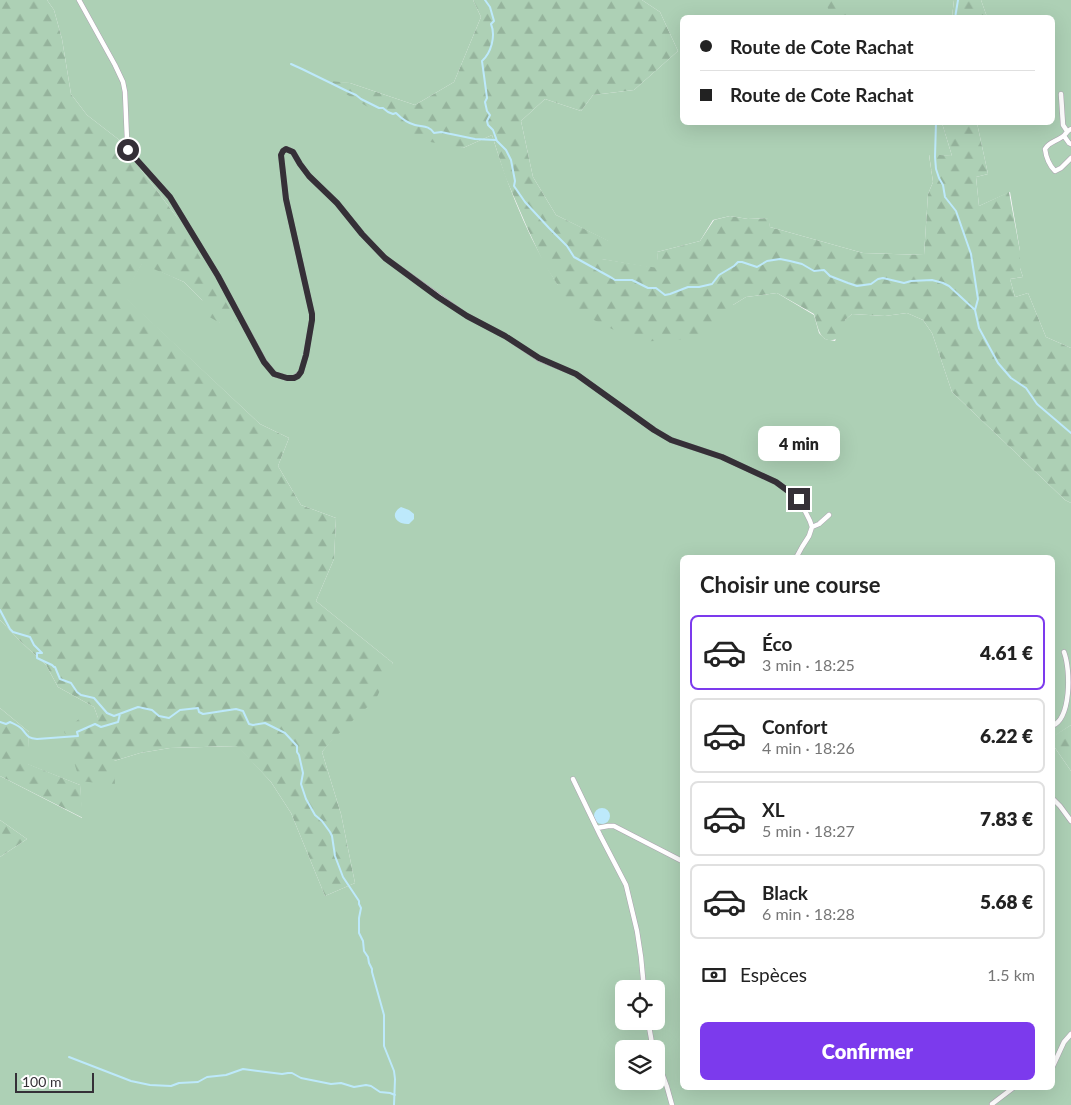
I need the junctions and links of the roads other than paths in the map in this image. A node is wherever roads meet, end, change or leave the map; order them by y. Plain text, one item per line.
1 (79, 0) edge
2 (1061, 94) dead end
3 (1069, 130) edge
4 (1064, 136) junction
5 (1071, 144) edge
6 (1071, 158) edge
7 (829, 515) dead end
8 (812, 527) junction
9 (798, 555) edge
10 (1064, 652) dead end
11 (1055, 725) edge
12 (573, 779) dead end
13 (1055, 801) edge
14 (1071, 821) edge
15 (597, 828) junction
16 (680, 860) edge
17 (643, 980) edge
18 (1071, 1034) edge
19 (1055, 1062) edge
20 (665, 1082) edge
21 (1010, 1090) edge
22 (992, 1104) edge
23 (672, 1105) edge

1 - 8 street
2 - 3 street
3 - 4 street
4 - 5 street
4 - 6 street
7 - 8 street
8 - 9 street
10 - 11 street
12 - 15 street
13 - 14 street
15 - 16 street
15 - 17 street
18 - 19 street
20 - 23 street
21 - 22 street

